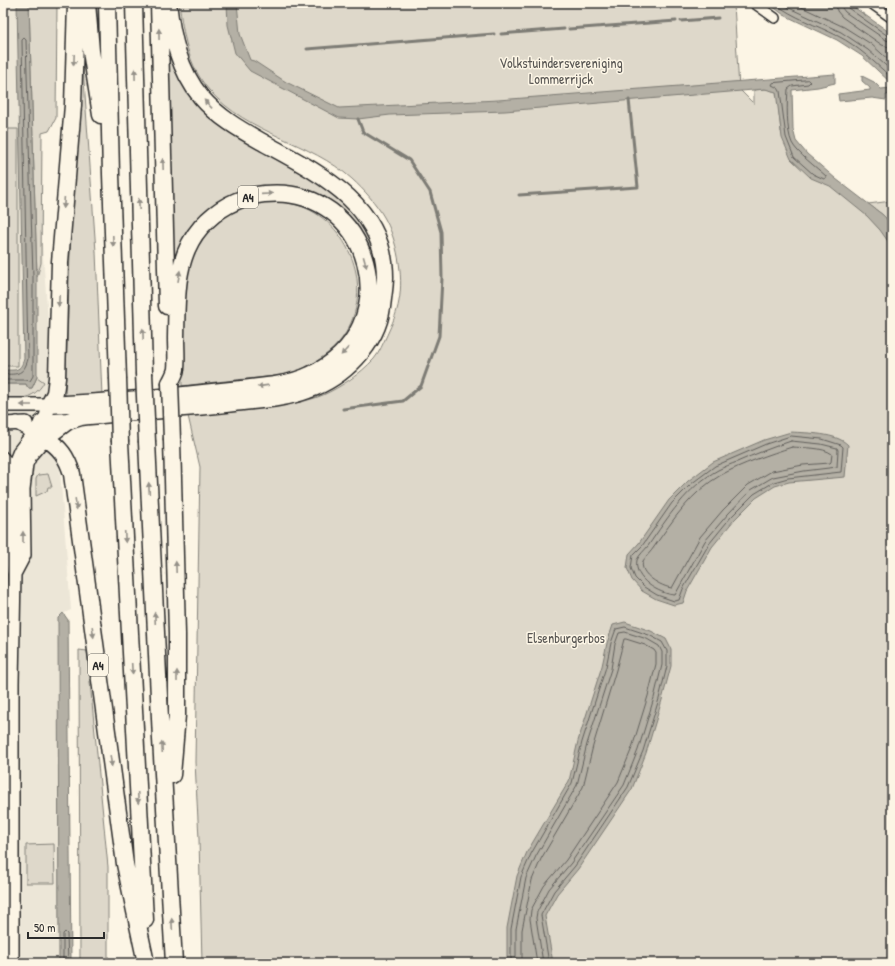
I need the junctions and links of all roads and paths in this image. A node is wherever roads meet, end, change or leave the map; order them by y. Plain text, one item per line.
1 (76, 3) edge
2 (87, 3) edge
3 (107, 3) edge
4 (134, 3) edge
5 (159, 3) edge
6 (168, 3) edge
7 (754, 3) edge
8 (871, 3) edge
9 (775, 18) dead end
10 (892, 18) edge
11 (111, 174) junction
12 (172, 375) junction
13 (3, 405) edge
14 (49, 405) junction
15 (3, 424) edge
16 (40, 431) junction
17 (3, 456) edge
18 (13, 468) junction
19 (14, 574) junction
20 (7, 683) edge
21 (166, 828) junction
22 (8, 855) edge
23 (12, 963) edge
24 (146, 963) edge
25 (174, 963) edge

1 -> 14 highway
2 - 11 highway, A4
3 - 11 highway, A4
21 -> 4 highway, A4, bridge
12 -> 5 highway, A4
16 -> 6 highway
7 - 9 street
8 - 10 street
11 -> 24 highway, A4, bridge
12 -> 14 highway, A4
21 -> 12 highway, A4, bridge
14 -> 13 street
14 - 16 street
15 - 16 street
16 - 18 street
19 -> 16 street
16 -> 24 highway, A4
17 - 18 street
18 - 19 street
19 - 20 street
20 - 22 street
25 -> 21 highway, A4
22 - 23 street

